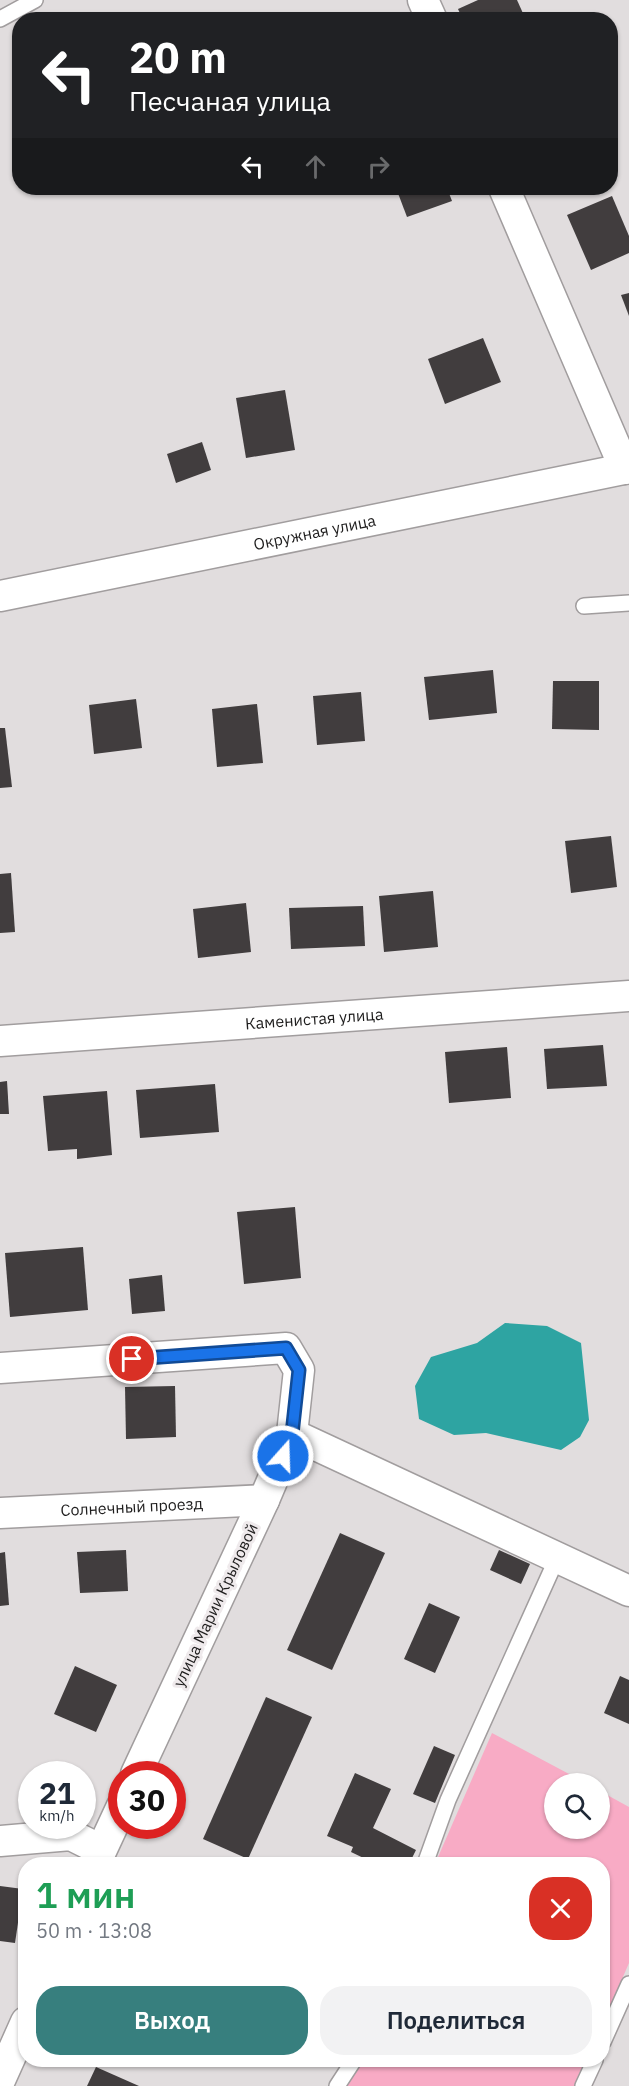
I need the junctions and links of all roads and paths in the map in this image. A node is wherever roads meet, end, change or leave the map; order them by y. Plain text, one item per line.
1 (35, 0) edge
2 (13, 12) edge
3 (507, 195) edge
4 (627, 469) edge
5 (0, 596) edge
6 (629, 603) edge
7 (584, 606) dead end
8 (629, 996) edge
9 (0, 1041) edge
10 (0, 1368) edge
11 (292, 1434) junction
12 (264, 1500) junction
13 (0, 1513) edge
14 (558, 1558) junction
15 (629, 1592) edge
16 (142, 1761) edge
17 (108, 1836) edge
18 (0, 1841) edge
19 (98, 1857) edge
20 (428, 1857) edge
21 (629, 1984) edge
22 (610, 2026) edge
23 (18, 2040) edge
24 (349, 2067) edge
25 (592, 2067) edge
26 (0, 2080) edge
27 (337, 2086) edge
28 (583, 2086) edge

1 - 2 lane
3 - 4 street
4 - 5 street, Окружная улица
6 - 7 lane
8 - 9 street, Каменистая улица
10 - 11 street, улица Марии Крыловой
11 - 12 street, улица Марии Крыловой
11 - 14 street
12 - 13 street, Солнечный проезд
12 - 16 street, улица Марии Крыловой
14 - 15 street
14 - 20 lane
17 - 19 street
18 - 19 street
21 - 22 lane
23 - 26 street
24 - 27 lane
25 - 28 lane

